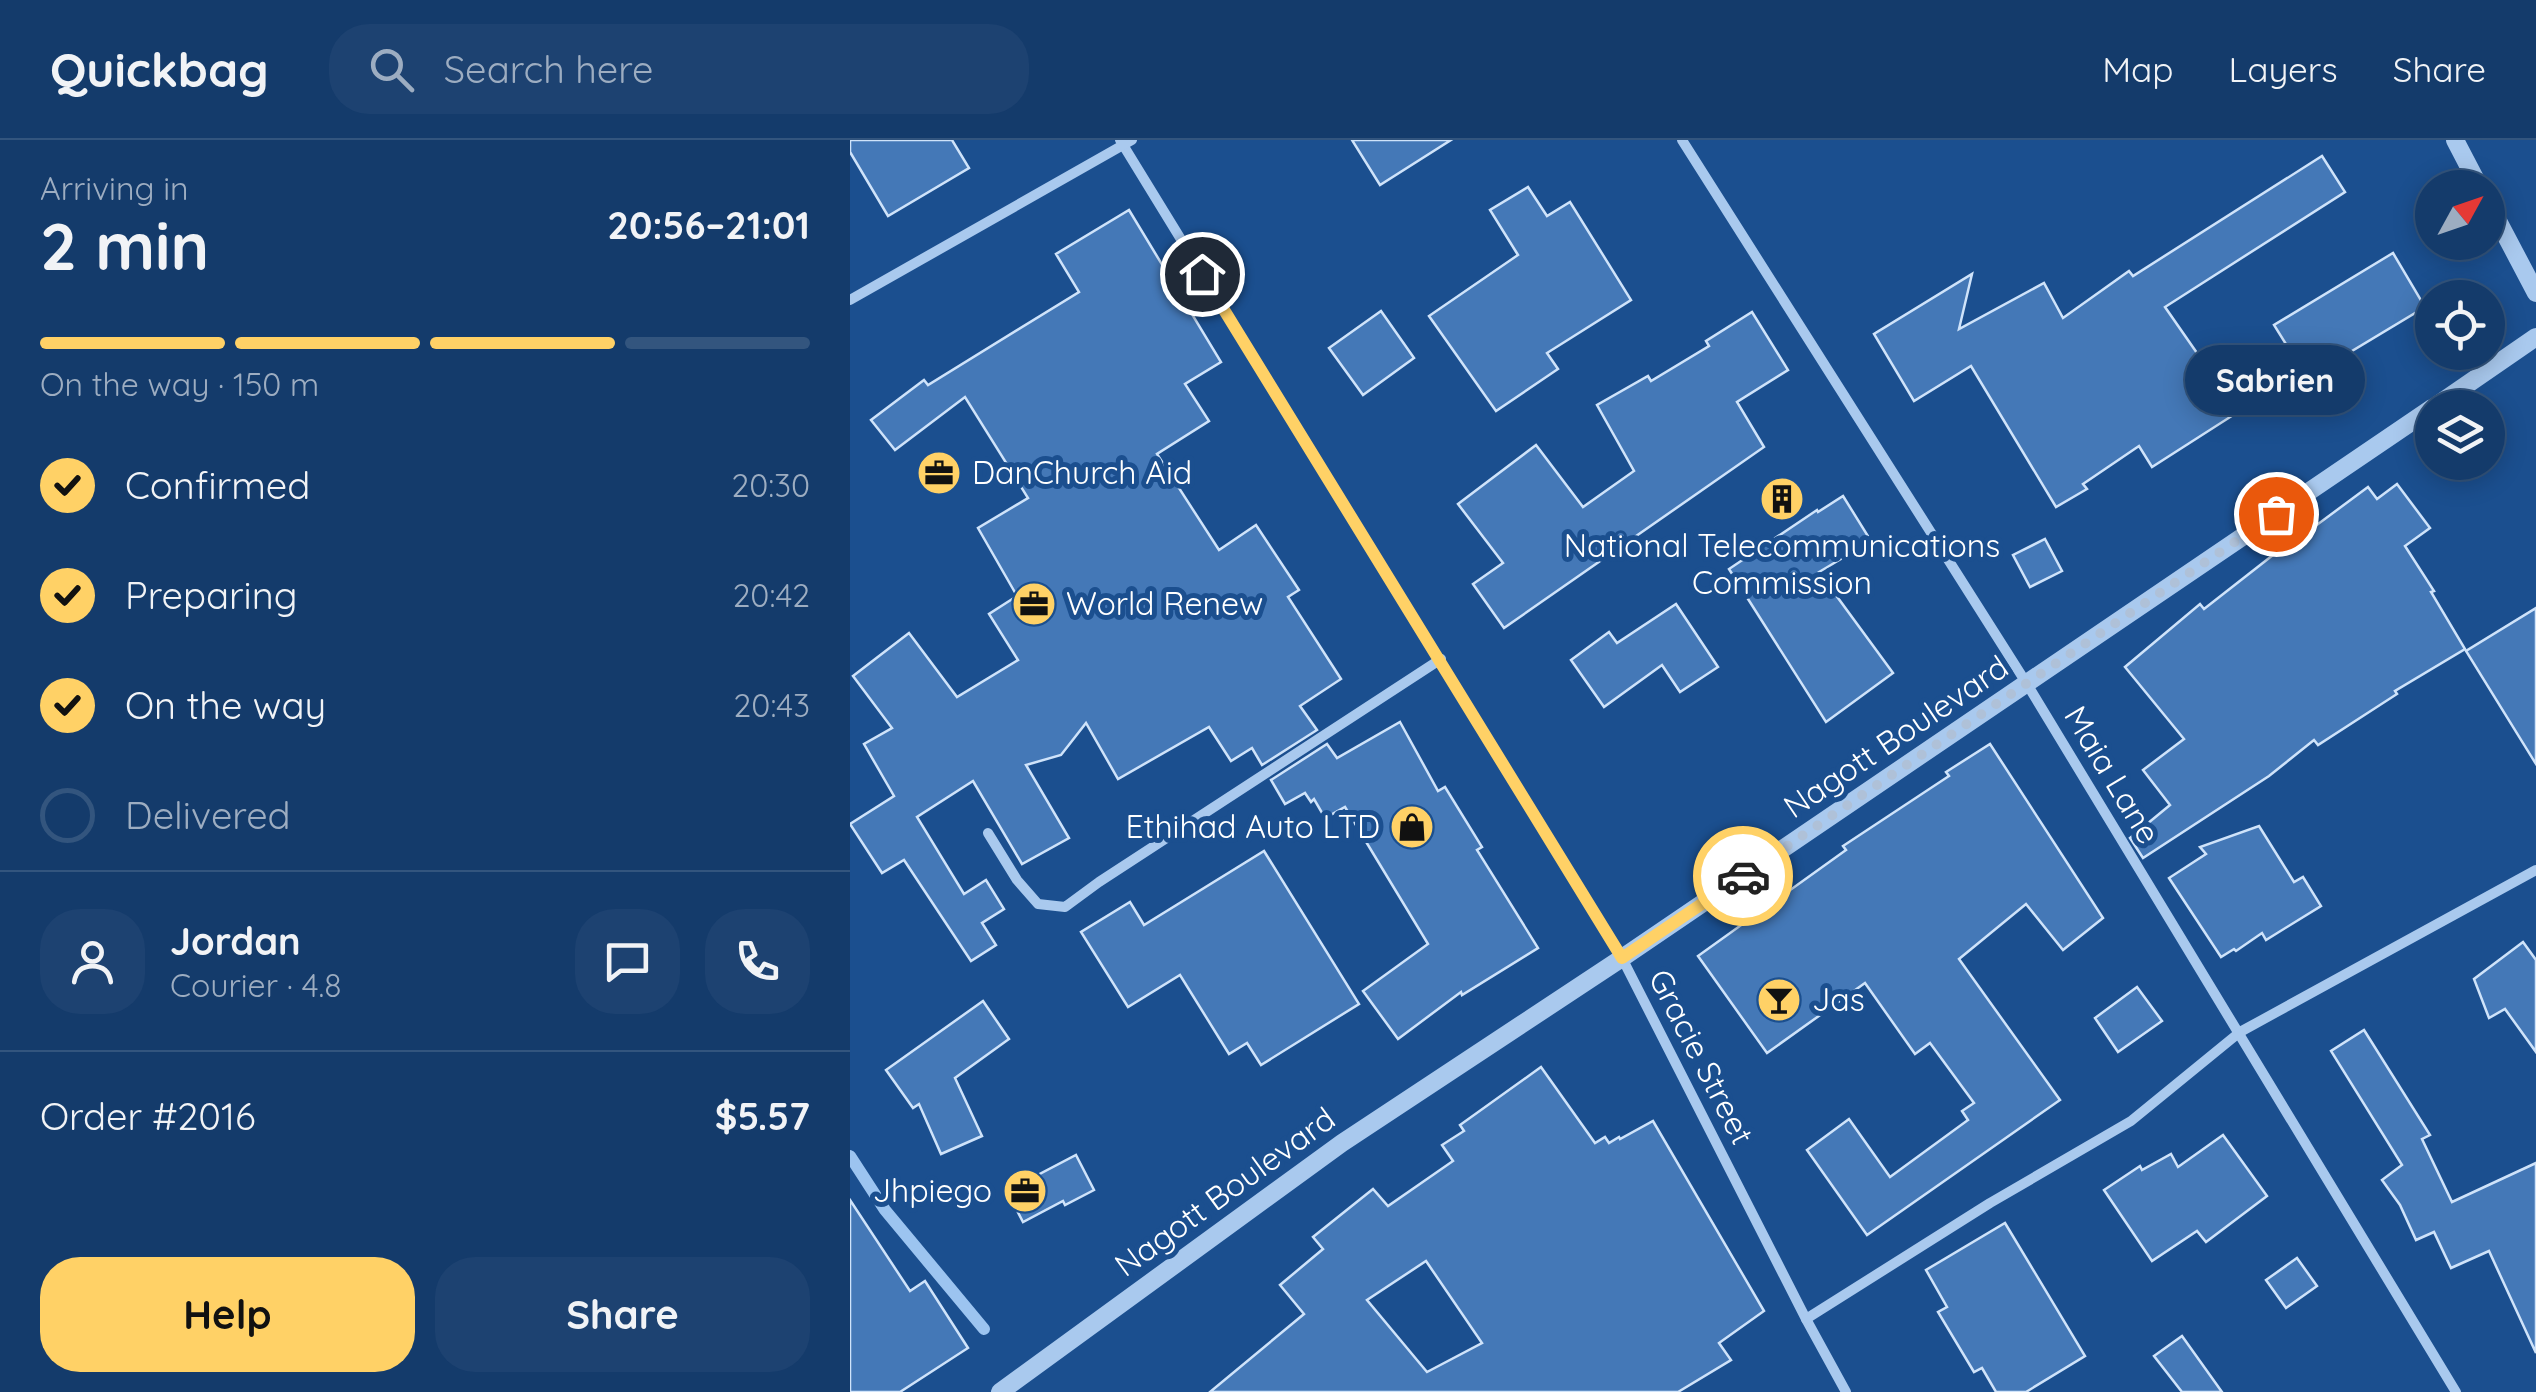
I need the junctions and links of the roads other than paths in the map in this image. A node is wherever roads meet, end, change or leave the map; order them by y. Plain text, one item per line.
1 (1682, 140) edge
2 (2455, 140) edge
3 (1125, 142) edge
4 (2471, 170) edge
5 (2505, 234) edge
6 (2536, 292) edge
7 (850, 300) edge
8 (2536, 337) edge
9 (2459, 390) edge
10 (2415, 420) edge
11 (1440, 659) junction
12 (2027, 684) junction
13 (988, 833) dead end
14 (2536, 870) edge
15 (1622, 958) junction
16 (2240, 1032) junction
17 (1806, 1319) junction
18 (1000, 1392) edge
19 (1846, 1392) edge
20 (2456, 1392) edge

1 - 12 street, Maia Lane
2 - 4 street
3 - 7 street
3 - 11 street, Gracie Street
5 - 6 street
8 - 9 street, Nagott Boulevard
10 - 12 street, Nagott Boulevard
11 - 13 street
11 - 15 street, Gracie Street
12 - 15 street, Nagott Boulevard
12 - 16 street, Maia Lane
14 - 16 street
15 - 17 street, Gracie Street
15 - 18 street, Nagott Boulevard
16 - 17 street
16 - 20 street, Maia Lane
17 - 19 street, Gracie Street

